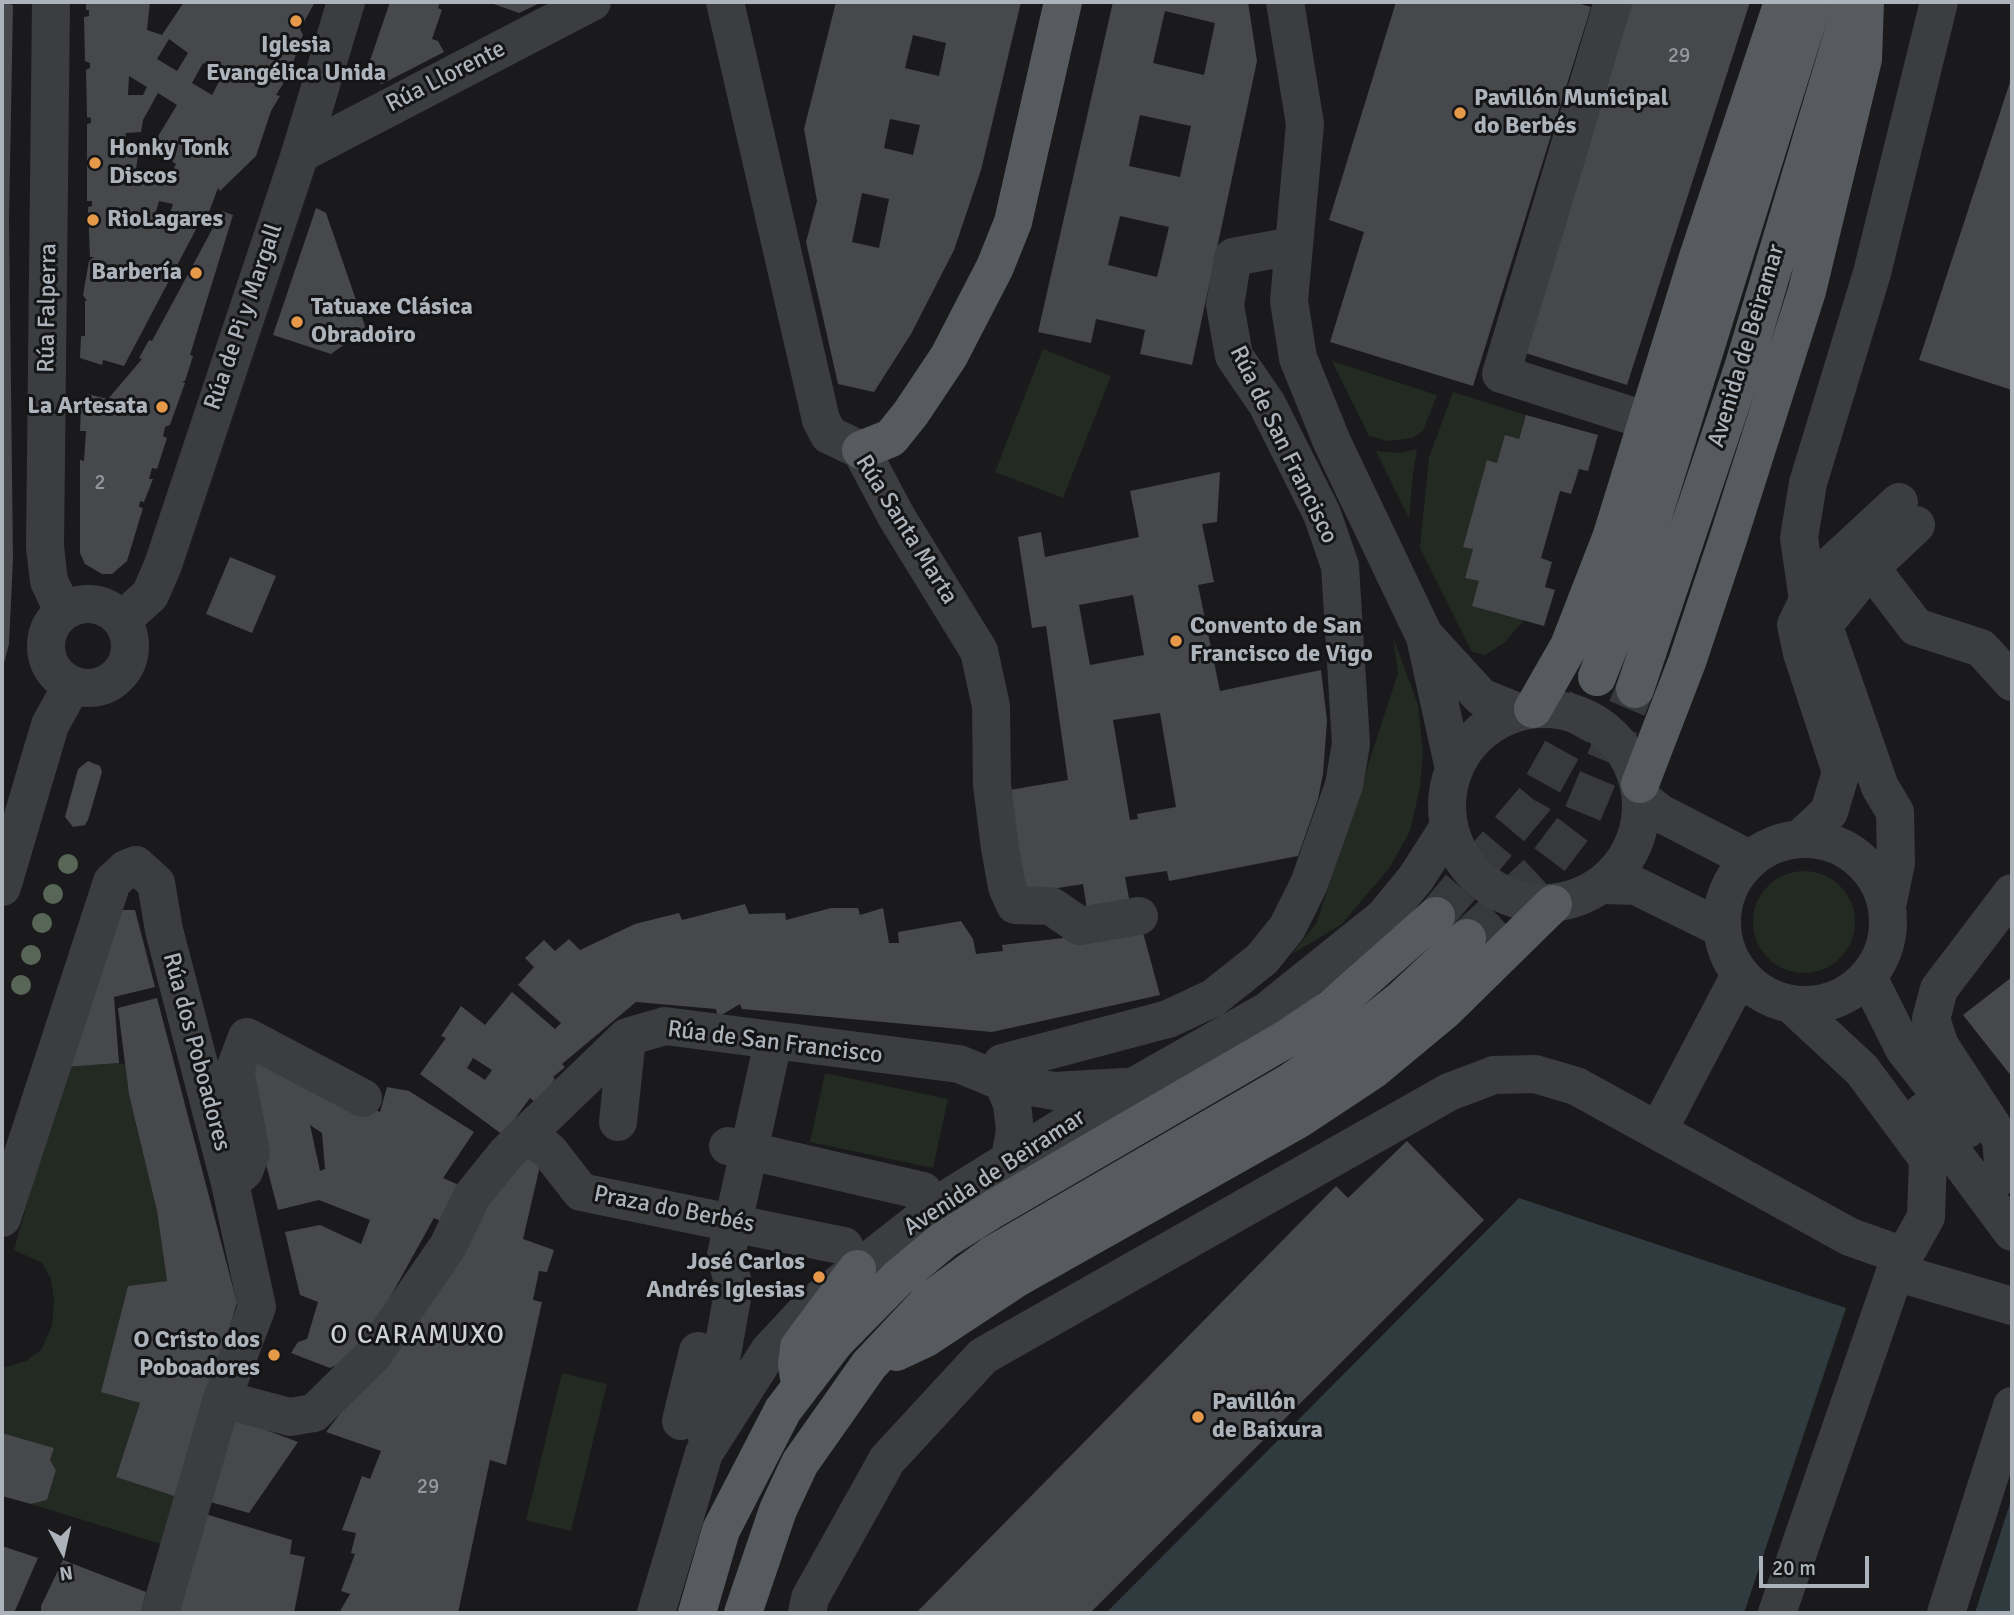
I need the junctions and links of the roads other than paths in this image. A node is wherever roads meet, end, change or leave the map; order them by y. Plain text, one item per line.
1 (51, 2) edge
2 (346, 2) edge
3 (592, 2) edge
4 (725, 2) edge
5 (1063, 2) edge
6 (1285, 2) edge
7 (1613, 2) edge
8 (1783, 2) edge
9 (1813, 2) edge
10 (1852, 2) edge
11 (1865, 2) edge
12 (1939, 2) edge
13 (300, 154) junction
14 (1293, 246) junction
15 (1648, 421) junction
16 (861, 450) junction
17 (1908, 513) dead end
18 (1850, 567) junction
19 (1820, 607) junction
20 (63, 611) junction
21 (122, 620) junction
22 (1425, 637) junction
23 (1597, 677) tunnel mouth
24 (2012, 682) edge
25 (72, 685) junction
26 (1635, 689) tunnel mouth
27 (1526, 711) junction
28 (1454, 769) junction
29 (1641, 791) junction
30 (1448, 828) junction
31 (1801, 838) junction
32 (1749, 859) junction
33 (1603, 885) junction
34 (2, 887) edge
35 (2012, 893) edge
36 (1553, 904) junction
37 (1887, 906) junction
38 (1139, 916) dead end
39 (1436, 916) tunnel mouth
40 (1721, 928) junction
41 (1467, 938) tunnel mouth
42 (1740, 975) junction
43 (1868, 976) junction
44 (1806, 1004) junction
45 (627, 1037) junction
46 (773, 1042) junction
47 (1003, 1082) junction
48 (1132, 1087) junction
49 (363, 1098) dead end
50 (618, 1122) dead end
51 (1658, 1131) junction
52 (527, 1134) junction
53 (737, 1148) junction
54 (1010, 1158) junction
55 (1928, 1159) junction
56 (230, 1183) junction
57 (2002, 1187) edge
58 (923, 1191) dead end
59 (2, 1218) edge
60 (2012, 1232) edge
61 (729, 1238) junction
62 (850, 1258) junction
63 (1900, 1264) junction
64 (2012, 1306) edge
65 (869, 1365) junction
66 (800, 1385) junction
67 (222, 1399) junction
68 (2012, 1406) edge
69 (681, 1421) dead end
70 (704, 1453) junction
71 (160, 1613) edge
72 (656, 1613) edge
73 (697, 1613) edge
74 (743, 1613) edge
75 (807, 1613) edge
76 (1777, 1613) edge
77 (1946, 1613) edge

1 - 20 street, Rúa Falperra
2 - 13 street, Rúa de Pi y Margall
3 - 13 street, Rúa Llorente
4 - 16 street, Rúa Santa Marta
5 - 16 main road
6 - 14 street
7 - 15 street
8 - 15 main road
9 - 23 main road, Avenida de Beiramar
10 - 26 main road, Avenida de Beiramar
11 - 29 main road
12 - 19 street
13 - 21 street, Rúa de Pi y Margall
14 - 22 street
14 - 47 street, Rúa de San Francisco
15 - 27 main road
16 - 38 street, Rúa Santa Marta
17 - 18 street
18 - 19 street
18 - 24 street
19 - 31 street
19 - 37 street
20 - 21 street
20 - 25 street
21 - 25 street
22 - 27 street
22 - 28 street
25 - 34 street
27 - 28 street
27 - 29 street
28 - 30 street
29 - 32 street
29 - 33 street
30 - 36 street
30 - 48 street, Avenida de Beiramar
31 - 32 street
31 - 37 street
32 - 40 street
33 - 36 street
33 - 40 street
35 - 57 street
36 - 65 main road
37 - 43 street
39 - 66 main road, Avenida de Beiramar
40 - 42 street
41 - 65 main road
42 - 44 street
42 - 51 street
43 - 44 street
43 - 57 street
44 - 55 street
44 - 57 street
45 - 46 street, Rúa de San Francisco
45 - 50 street
45 - 52 street, Rúa de San Francisco
46 - 47 street, Rúa de San Francisco
46 - 53 street
47 - 48 street, Rúa de San Francisco
47 - 54 street
48 - 54 street, Avenida de Beiramar
49 - 56 street
51 - 63 street
51 - 75 street
52 - 61 street, Praza do Berbés
52 - 67 street, Rúa de San Francisco
53 - 58 street
53 - 61 street
54 - 62 street, Avenida de Beiramar
55 - 57 street
55 - 63 street
56 - 59 street, Rúa dos Poboadores
56 - 67 street, Rúa dos Poboadores
57 - 60 street
61 - 62 street, Praza do Berbés
61 - 69 street
61 - 70 street
62 - 66 main road
62 - 70 street, Avenida de Beiramar
63 - 64 street
63 - 76 street
65 - 74 main road
66 - 73 main road, Avenida de Beiramar
67 - 71 street, Rúa dos Poboadores
68 - 77 street
70 - 72 street, Avenida de Beiramar

